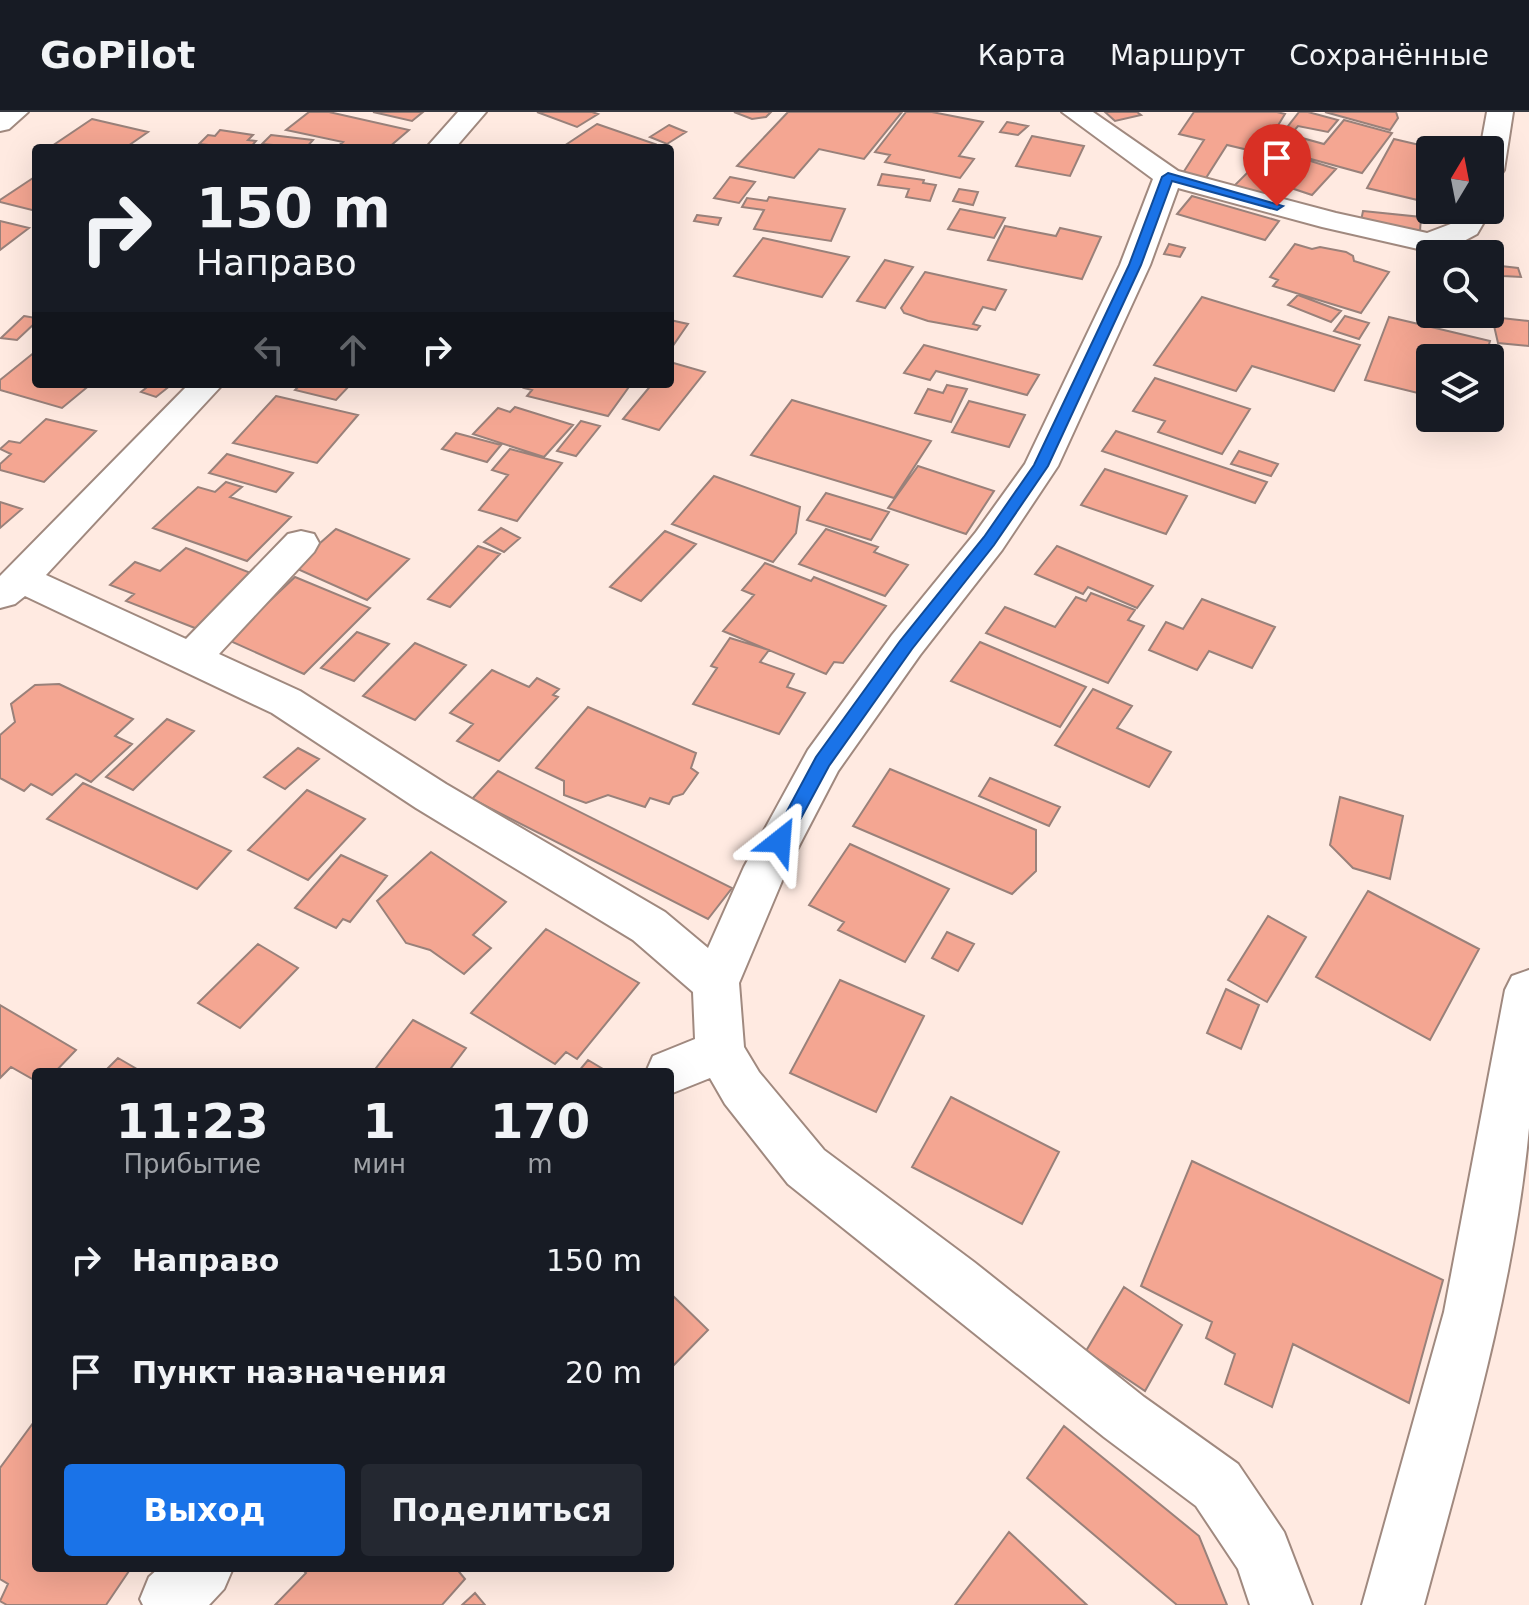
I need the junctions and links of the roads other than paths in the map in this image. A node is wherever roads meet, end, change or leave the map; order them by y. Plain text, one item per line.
1 (15, 112) edge
2 (473, 112) edge
3 (1075, 112) edge
4 (1500, 112) edge
5 (0, 123) edge
6 (1496, 136) edge
7 (444, 144) edge
8 (1168, 177) junction
9 (1469, 224) edge
10 (203, 388) edge
11 (301, 543) dead end
12 (11, 588) edge
13 (192, 658) junction
14 (716, 983) junction
15 (1529, 990) edge
16 (720, 1051) junction
17 (674, 1070) edge
18 (1281, 1605) edge
19 (1393, 1605) edge

1 - 5 street
2 - 7 street
3 - 8 street
4 - 6 street
8 - 9 street
8 - 14 street
10 - 12 street
11 - 13 street
12 - 13 street
13 - 14 street
14 - 16 street
15 - 19 street
16 - 17 street
16 - 18 street

